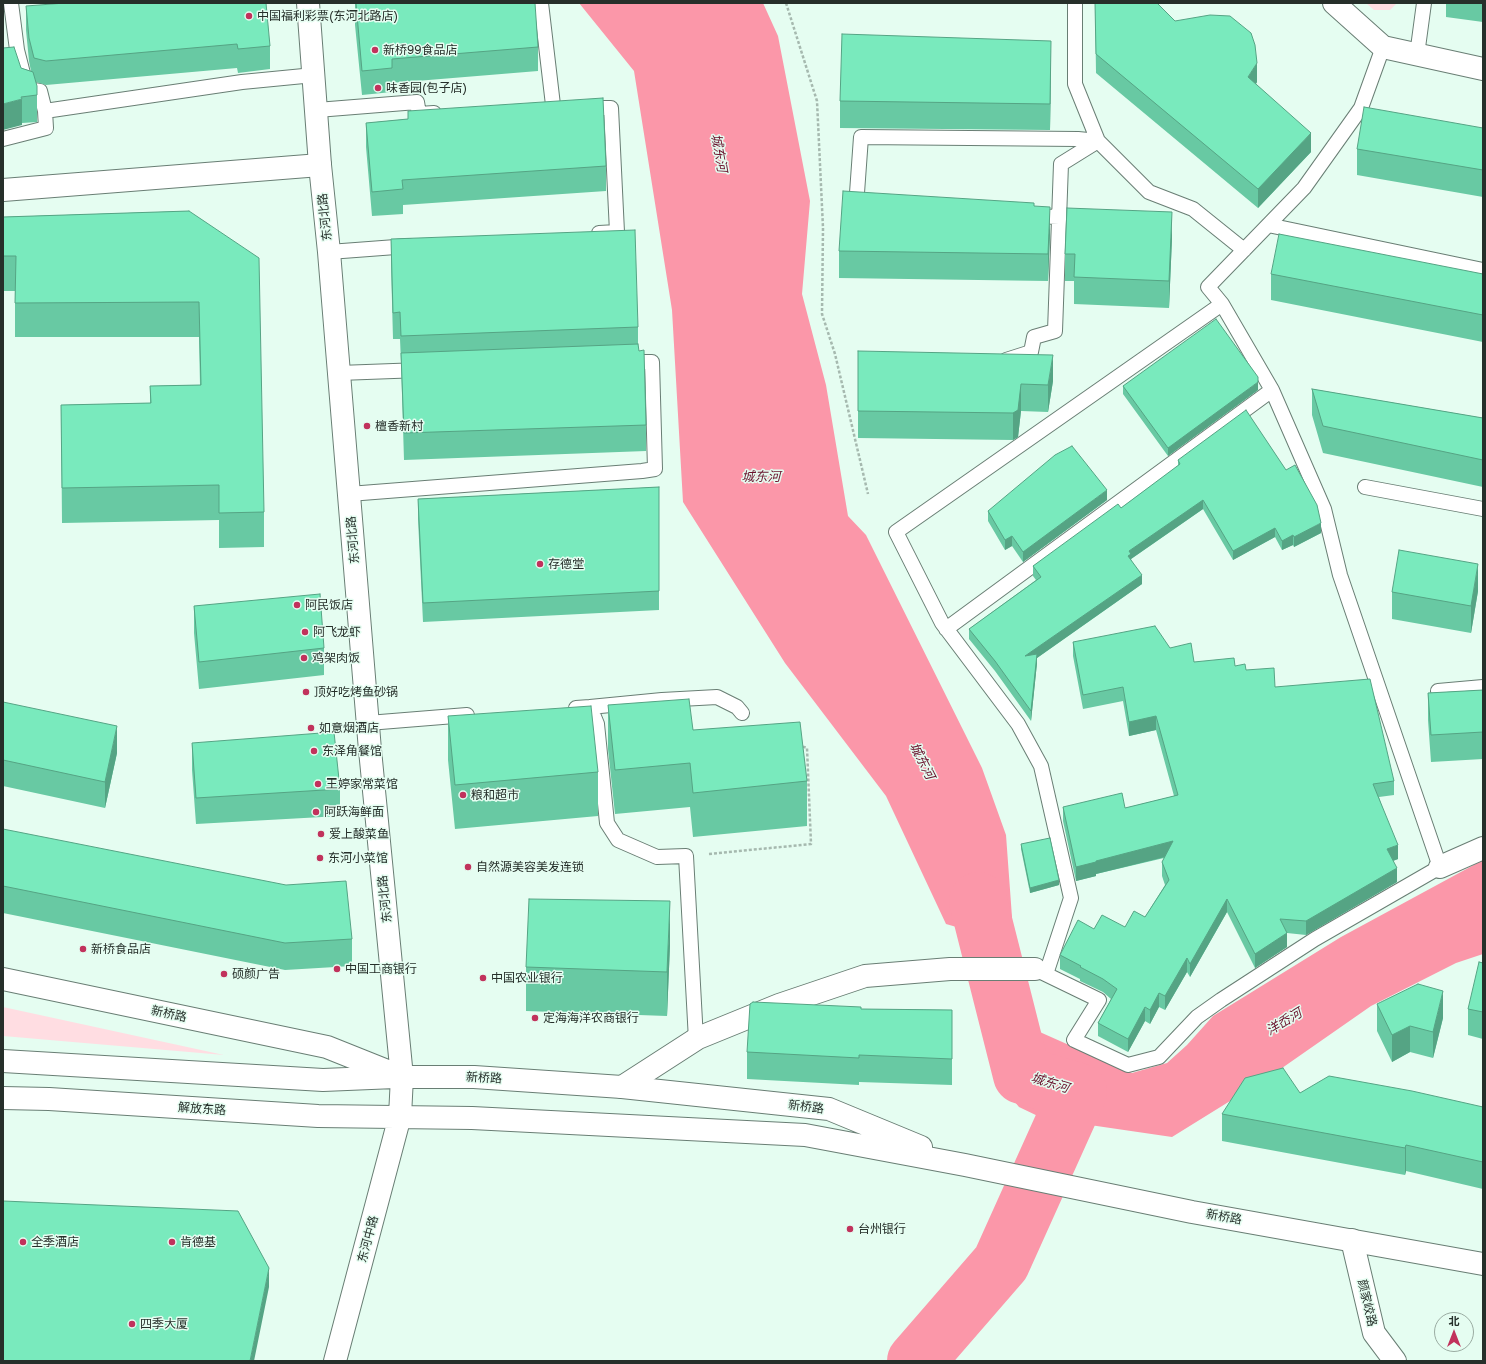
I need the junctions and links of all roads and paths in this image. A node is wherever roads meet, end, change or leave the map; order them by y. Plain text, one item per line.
1 (11, 3) edge
2 (308, 3) edge
3 (541, 3) edge
4 (786, 3) edge
5 (1075, 3) edge
6 (1334, 3) edge
7 (1424, 3) edge
8 (1383, 47) junction
9 (10, 50) edge
10 (1417, 55) junction
11 (1483, 69) edge
12 (314, 76) junction
13 (553, 105) junction
14 (538, 106) edge
15 (317, 110) junction
16 (45, 111) junction
17 (451, 112) edge
18 (3, 139) edge
19 (1098, 141) junction
20 (320, 165) junction
21 (3, 190) edge
22 (871, 208) edge
23 (1020, 215) edge
24 (1059, 217) junction
25 (1268, 225) junction
26 (586, 234) edge
27 (422, 245) edge
28 (1244, 250) junction
29 (329, 252) junction
30 (1483, 270) edge
31 (1222, 304) junction
32 (614, 363) edge
33 (996, 363) edge
34 (433, 370) edge
35 (339, 373) junction
36 (1272, 390) junction
37 (1365, 487) dead end
38 (349, 494) junction
39 (868, 494) dead end
40 (1483, 509) edge
41 (946, 629) junction
42 (1483, 687) edge
43 (1438, 691) edge
44 (590, 707) junction
45 (566, 708) edge
46 (742, 713) dead end
47 (479, 714) edge
48 (368, 723) junction
49 (800, 745) edge
50 (1483, 848) edge
51 (686, 856) junction
52 (1440, 867) junction
53 (1041, 972) junction
54 (3, 979) edge
55 (696, 1040) junction
56 (3, 1061) edge
57 (402, 1077) junction
58 (622, 1087) junction
59 (3, 1098) edge
60 (400, 1116) junction
61 (965, 1165) junction
62 (1352, 1240) junction
63 (1483, 1264) edge
64 (1397, 1360) edge
65 (335, 1361) edge

1 - 9 lane
2 - 12 street, 东河北路
3 - 13 lane
4 - 39 path
5 - 19 lane
6 - 8 street
7 - 10 lane
8 - 10 street
8 - 25 lane
9 - 16 lane
10 - 11 street
12 - 15 street, 东河北路
12 - 16 lane
13 - 14 lane
13 - 26 lane
15 - 17 lane
15 - 20 street, 东河北路
16 - 18 lane
19 - 22 lane
19 - 24 lane
19 - 28 lane
20 - 21 street
20 - 29 street, 东河北路
23 - 24 lane
24 - 33 lane
25 - 28 lane
25 - 30 lane
27 - 29 lane
28 - 31 lane
29 - 35 street, 东河北路
31 - 36 lane
31 - 41 lane
32 - 38 lane
34 - 35 lane
35 - 38 street, 东河北路
36 - 41 lane
36 - 52 lane
37 - 40 lane
38 - 48 street, 东河北路
41 - 53 lane
42 - 43 lane
44 - 45 lane
44 - 46 lane
44 - 51 lane
47 - 48 lane
48 - 57 street, 东河北路
49 - 51 path
50 - 52 street
51 - 55 lane
52 - 53 lane
53 - 55 street
54 - 57 street, 新桥路
55 - 58 street
56 - 57 street
57 - 58 street, 新桥路
57 - 60 street, 东河北路
58 - 61 street, 新桥路
59 - 60 street, 解放东路
60 - 61 street, 新桥路
60 - 65 street, 东河中路
61 - 62 street, 新桥路
62 - 63 street, 新桥路
62 - 64 street, 颜家峧路

